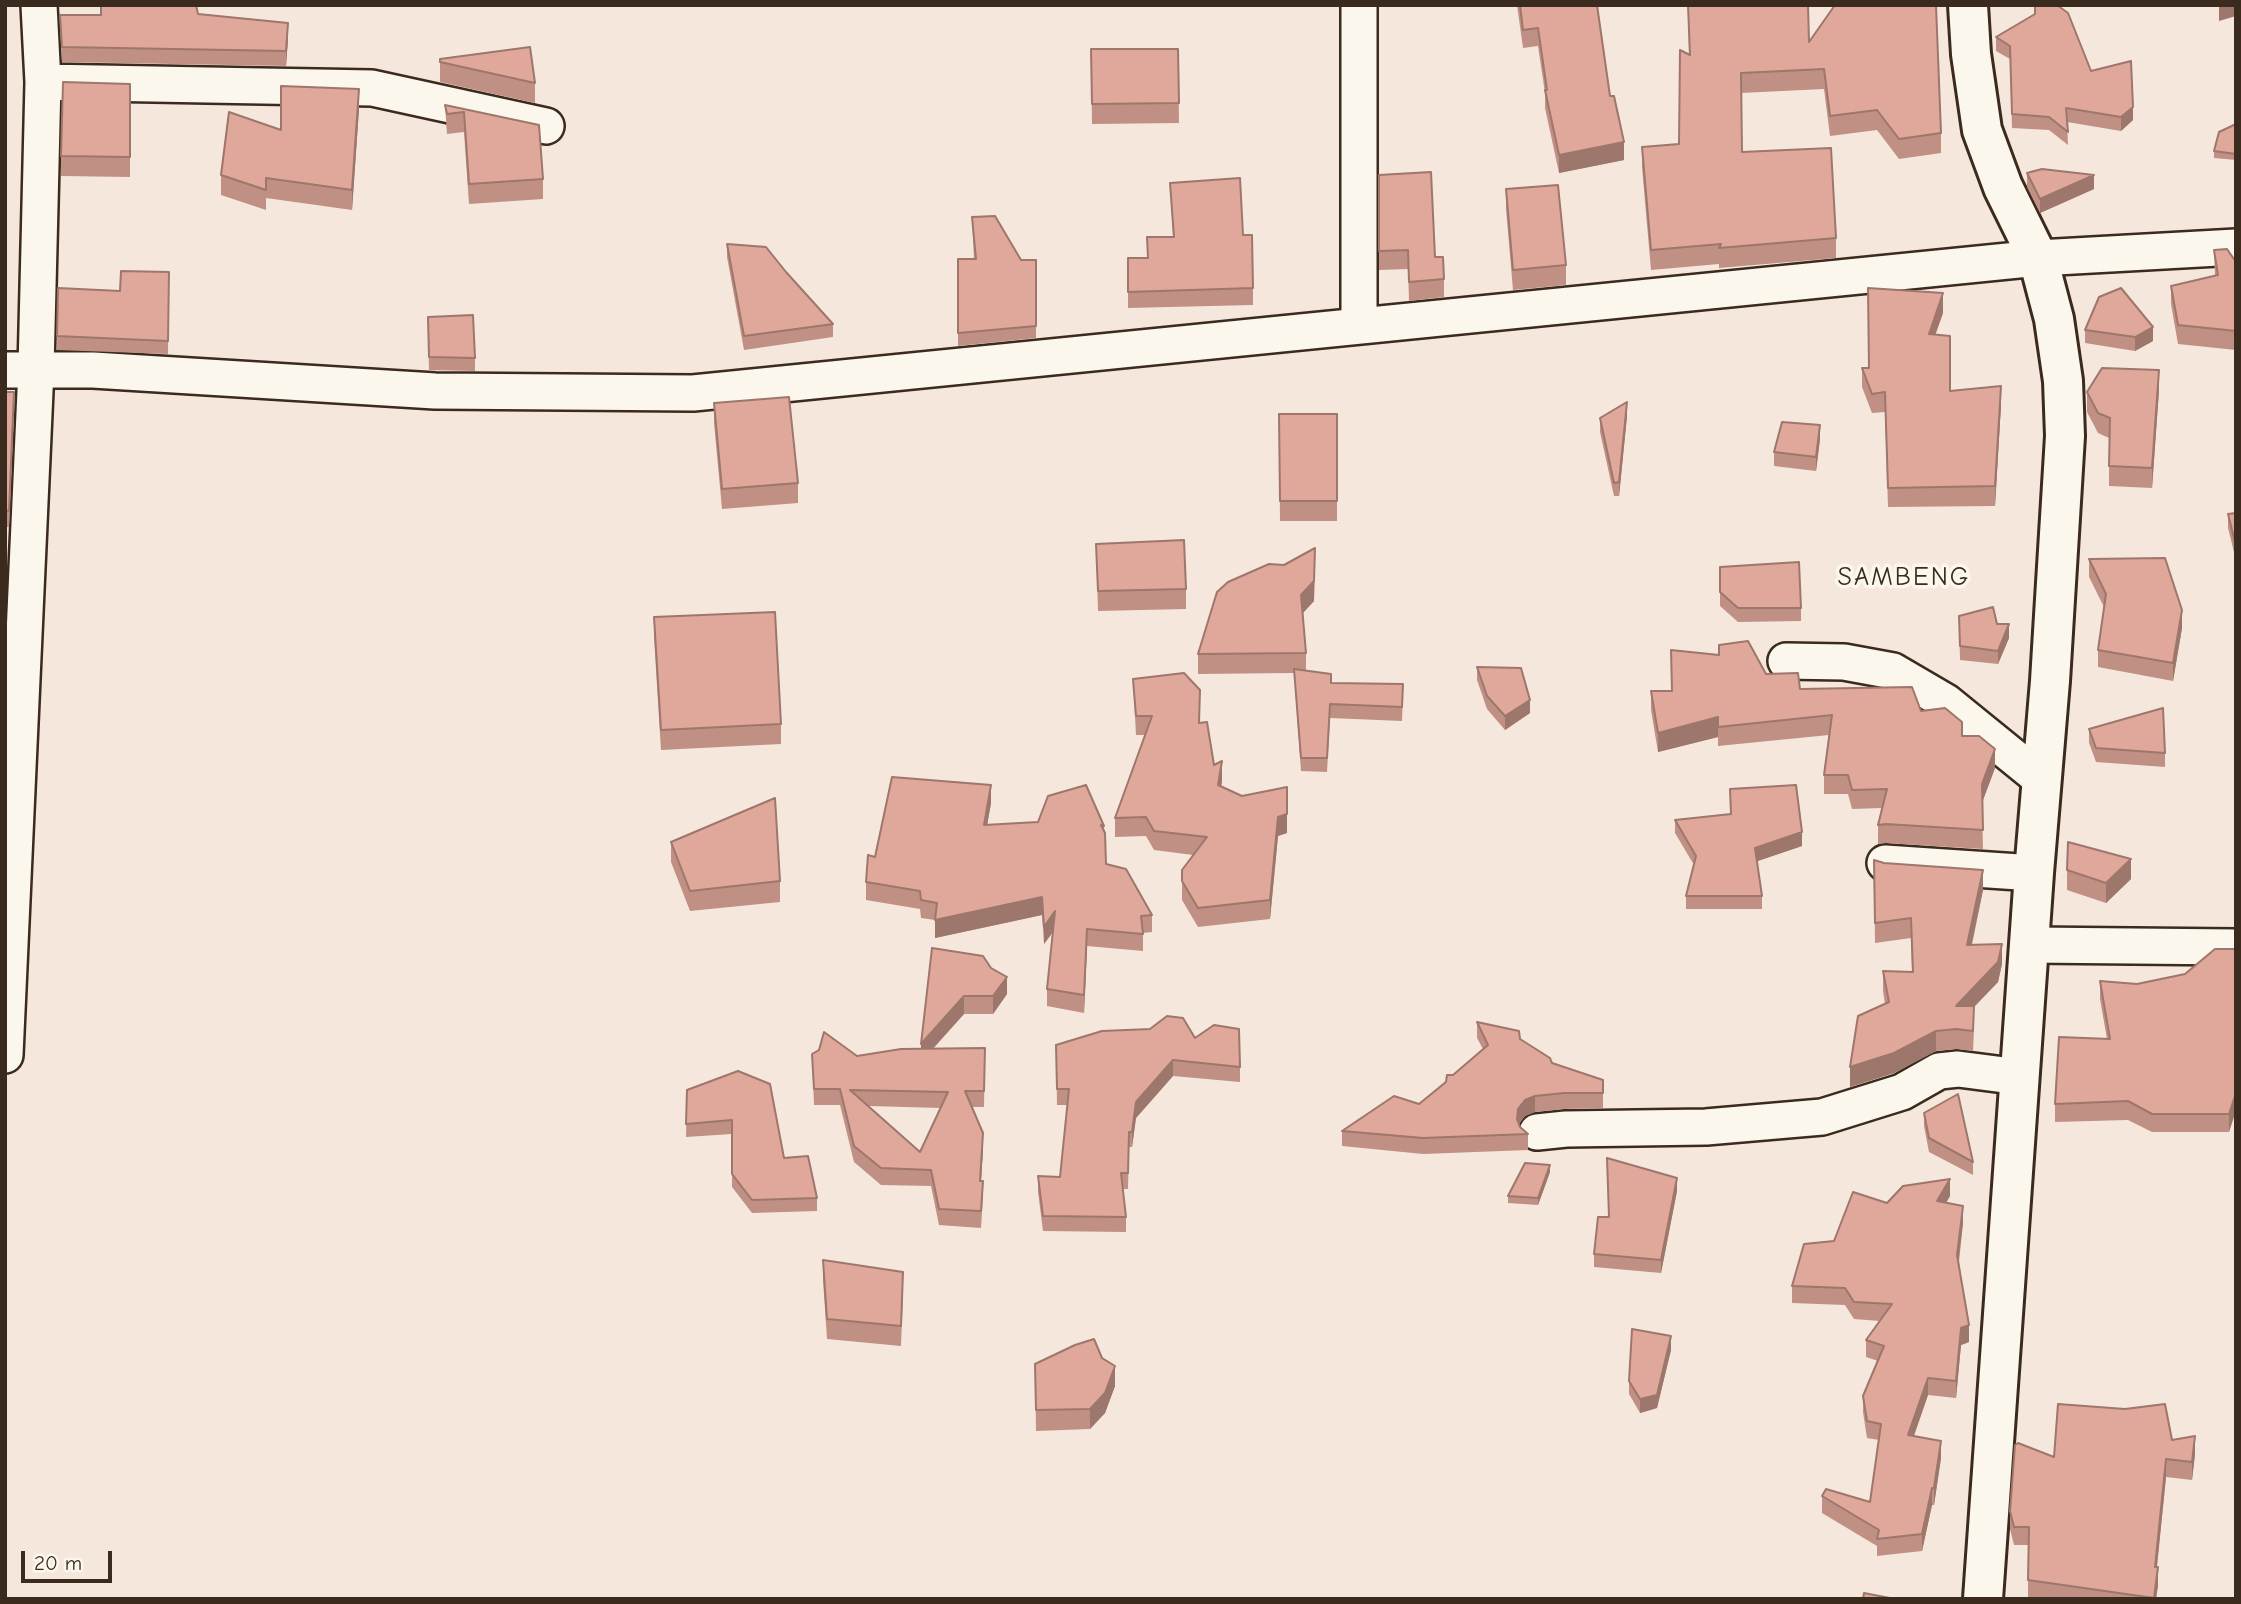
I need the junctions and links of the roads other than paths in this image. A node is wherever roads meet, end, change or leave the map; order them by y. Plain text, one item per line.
1 (39, 5) edge
2 (1359, 5) edge
3 (1968, 5) edge
4 (43, 82) junction
5 (546, 125) dead end
6 (2236, 247) edge
7 (2038, 258) junction
8 (1359, 325) junction
9 (21, 370) edge
10 (1786, 661) dead end
11 (2042, 780) junction
12 (1885, 863) edge
13 (2034, 873) junction
14 (2030, 945) junction
15 (2236, 947) edge
16 (5, 1055) edge
17 (2020, 1077) junction
18 (1537, 1132) dead end
19 (1983, 1599) edge

1 - 4 street
2 - 8 street
3 - 7 street
4 - 5 street
4 - 9 street
6 - 7 street
7 - 8 street
7 - 11 street
8 - 9 street
9 - 16 street
10 - 11 street
11 - 13 street
12 - 13 street
13 - 14 street
14 - 15 street
14 - 17 street
17 - 18 street
17 - 19 street

